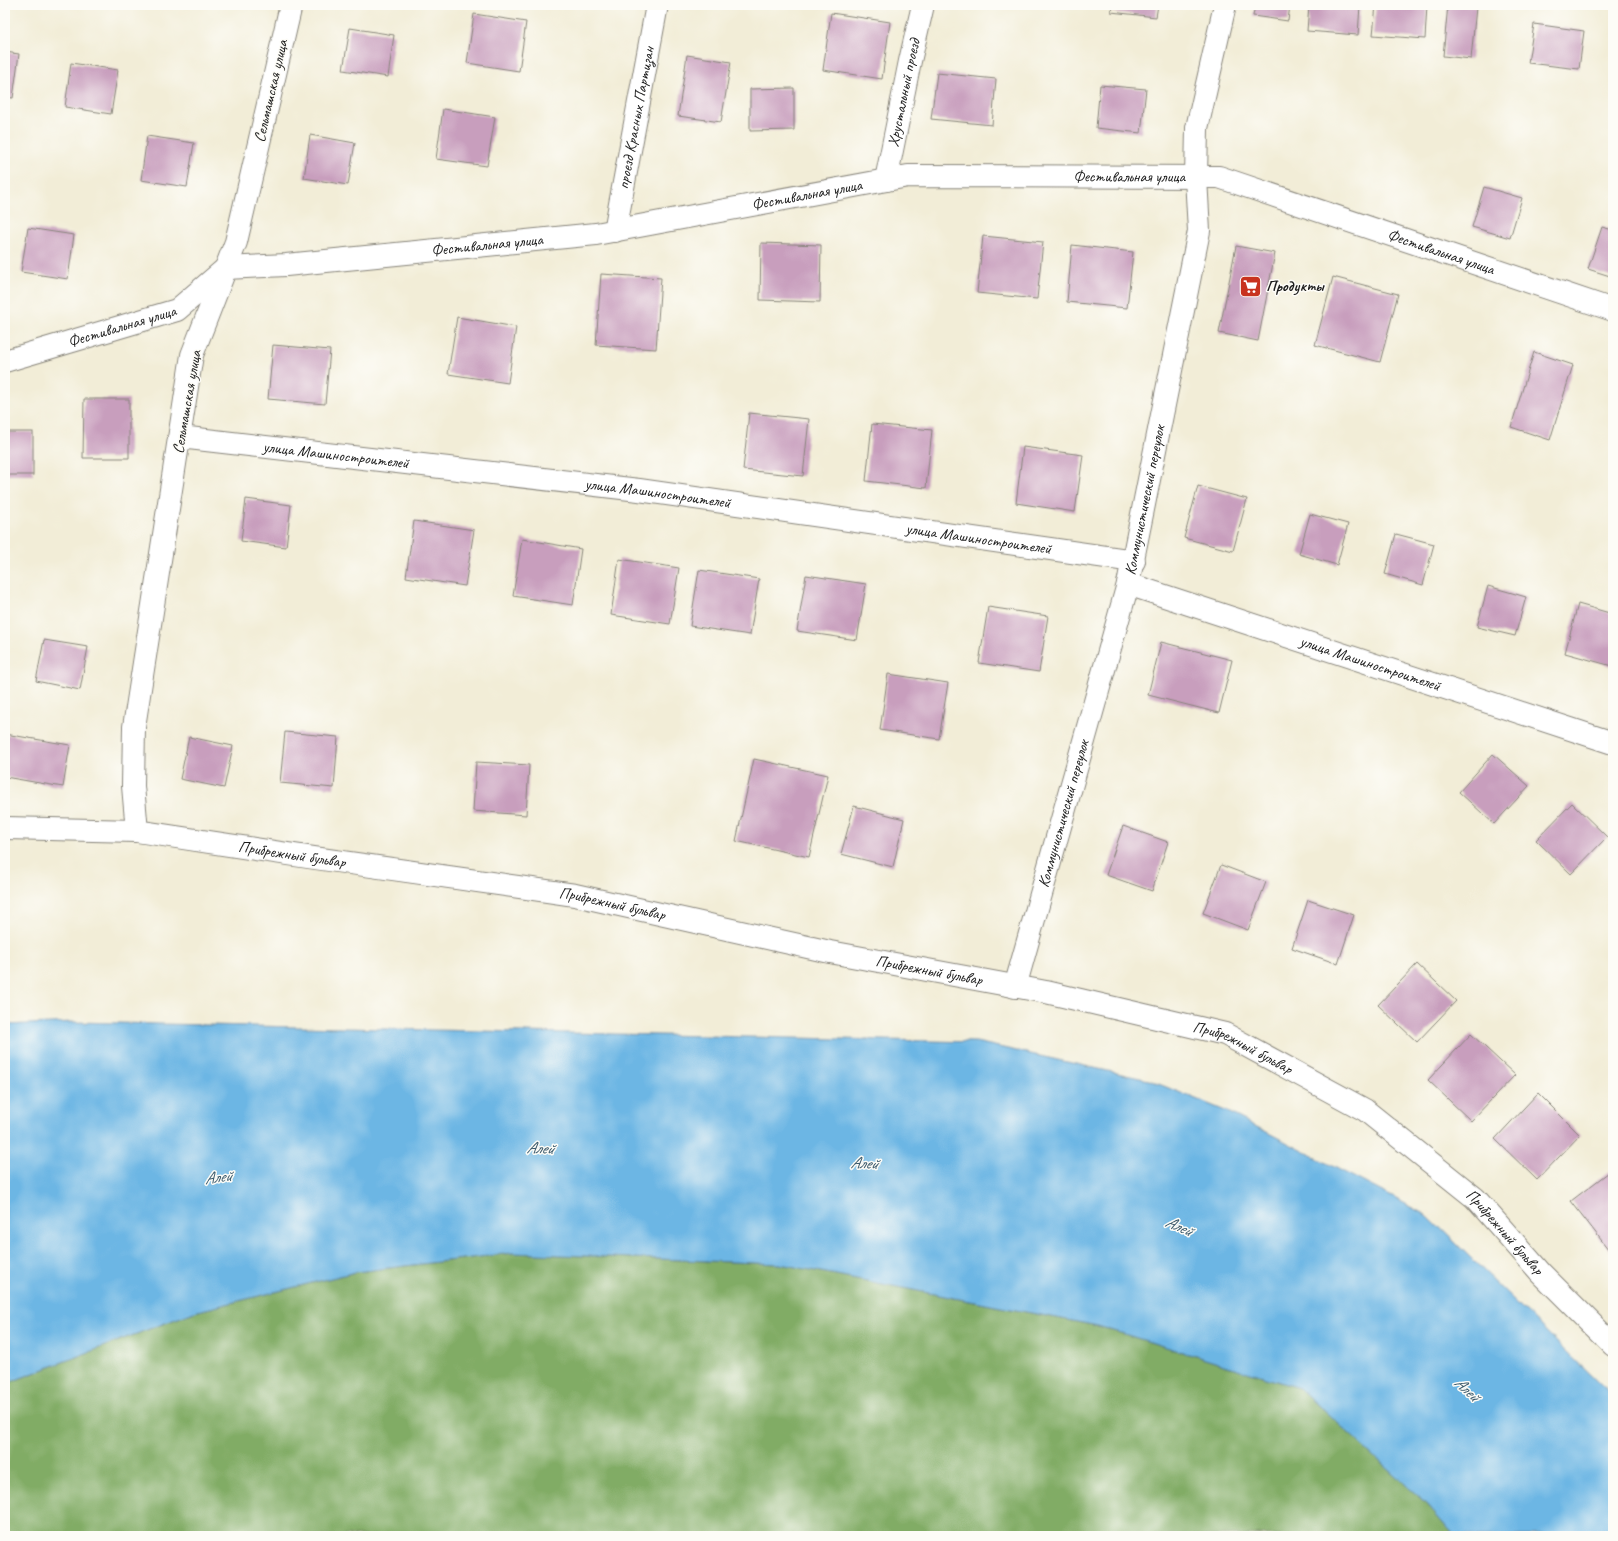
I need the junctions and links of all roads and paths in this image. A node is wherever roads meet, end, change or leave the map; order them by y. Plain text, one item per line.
1 (291, 5) edge
2 (657, 5) edge
3 (923, 5) edge
4 (1225, 5) edge
5 (1196, 178) junction
6 (886, 180) junction
7 (615, 231) junction
8 (226, 268) junction
9 (1613, 310) edge
10 (5, 361) edge
11 (180, 436) junction
12 (1134, 561) junction
13 (1128, 584) junction
14 (1613, 744) edge
15 (5, 828) edge
16 (137, 831) junction
17 (1015, 987) junction
18 (1613, 1345) edge

1 - 8 street, Сельмашская улица
2 - 7 street, проезд Красных Партизан
3 - 6 street, Хрустальный проезд
4 - 5 street, Коммунистический переулок
5 - 6 street, Фестивальная улица
5 - 9 street, Фестивальная улица
5 - 12 street, Коммунистический переулок
6 - 7 street, Фестивальная улица
7 - 8 street, Фестивальная улица
8 - 10 street, Фестивальная улица
8 - 11 street, Сельмашская улица
11 - 12 street, улица Машиностроителей
11 - 16 street, Сельмашская улица
12 - 13 street, Коммунистический переулок
13 - 14 street, улица Машиностроителей
13 - 17 street, Коммунистический переулок
15 - 16 street, Прибрежный бульвар
16 - 17 street, Прибрежный бульвар
17 - 18 street, Прибрежный бульвар

